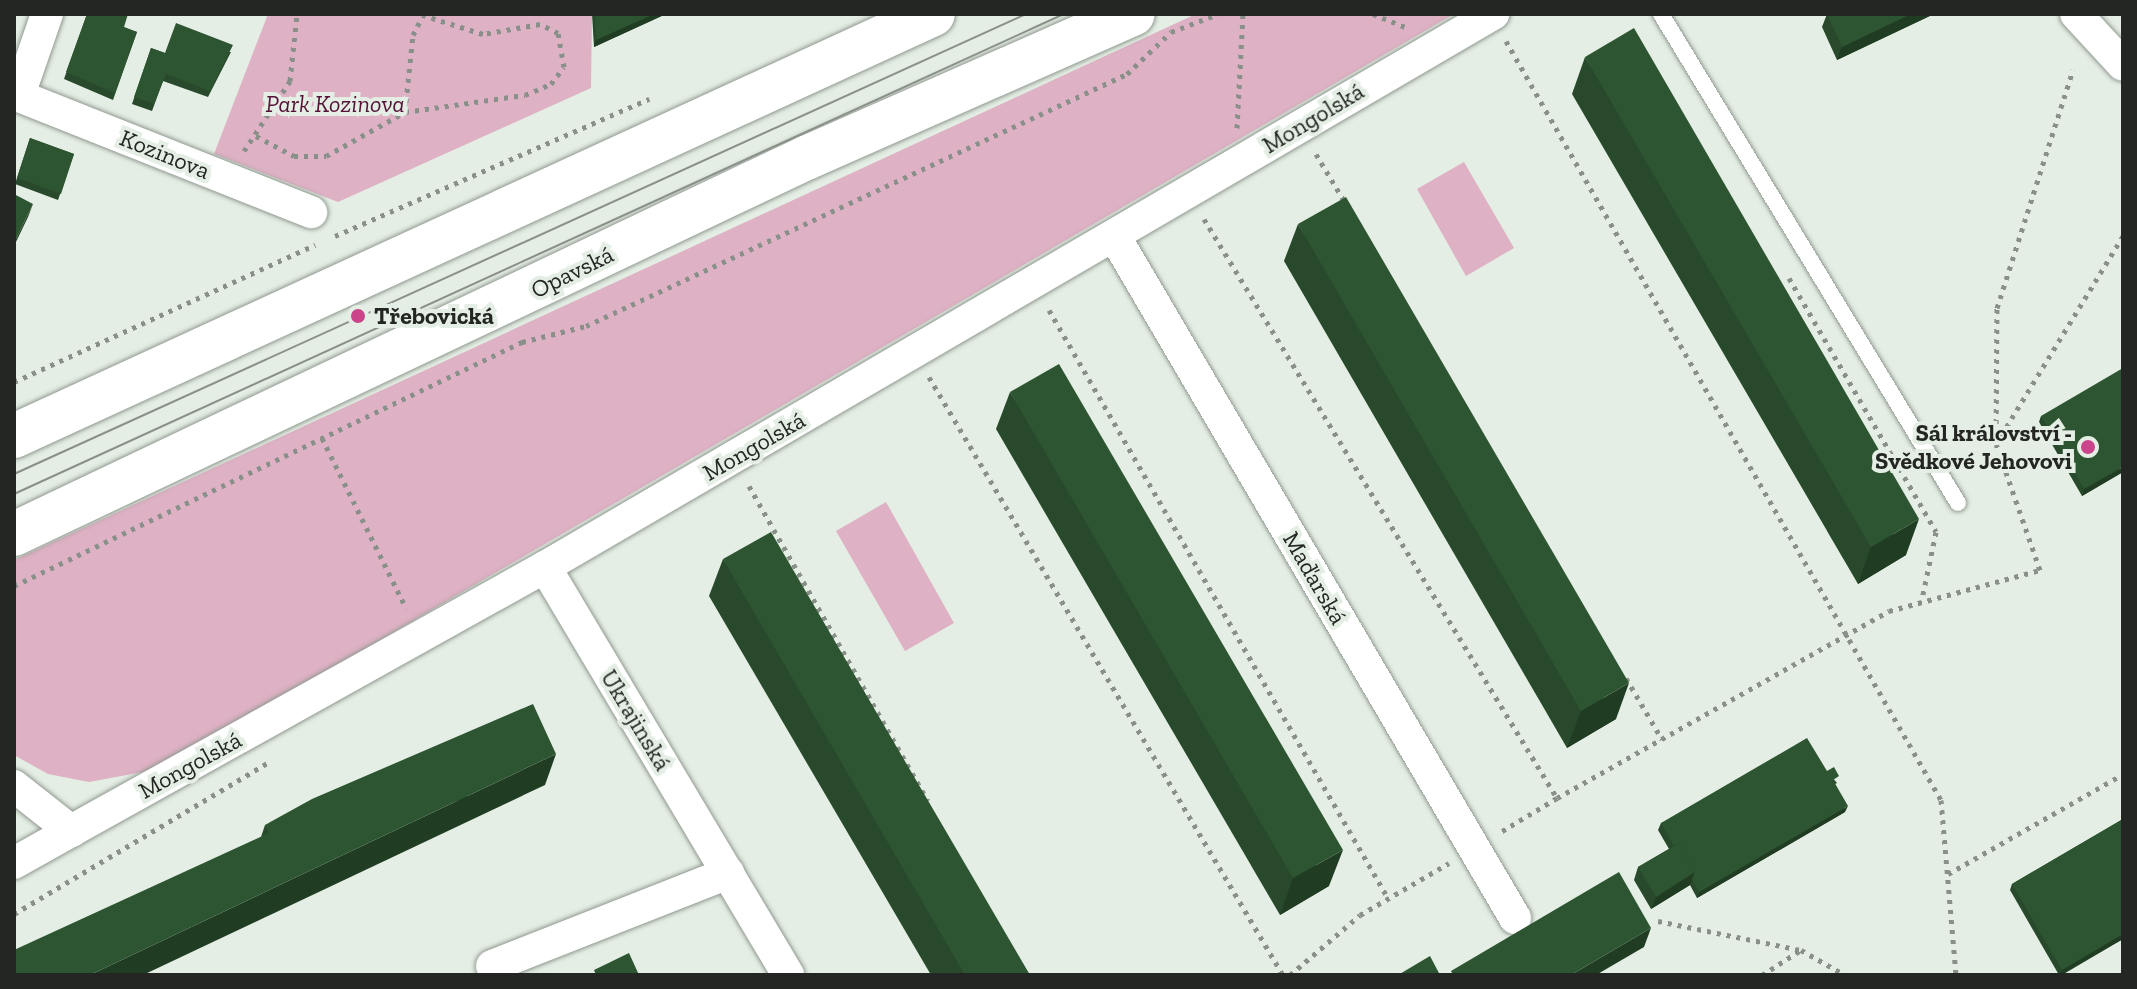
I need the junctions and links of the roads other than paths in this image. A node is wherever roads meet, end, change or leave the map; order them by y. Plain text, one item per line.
1 (47, 14) edge
2 (933, 14) edge
3 (1133, 14) edge
4 (1661, 14) edge
5 (2076, 14) edge
6 (1498, 23) edge
7 (2113, 42) edge
8 (2123, 65) edge
9 (16, 95) edge
10 (318, 226) road end
11 (1115, 237) junction
12 (14, 436) edge
13 (1958, 503) dead end
14 (14, 534) edge
15 (545, 567) junction
16 (14, 786) edge
17 (71, 831) junction
18 (14, 863) edge
19 (728, 873) junction
20 (1515, 918) dead end
21 (492, 966) dead end
22 (788, 975) edge

1 - 9 street, Kozinova
2 - 12 main road
3 - 14 main road, Opavská
4 - 13 lane
5 - 7 street
6 - 11 street, Mongolská
7 - 8 street
9 - 10 street, Kozinova
11 - 15 street, Mongolská
11 - 20 street, Maďarská
15 - 17 street, Mongolská
15 - 19 street, Ukrajinská
16 - 17 street
17 - 18 street, Mongolská
19 - 21 street
19 - 22 street, Ukrajinská

